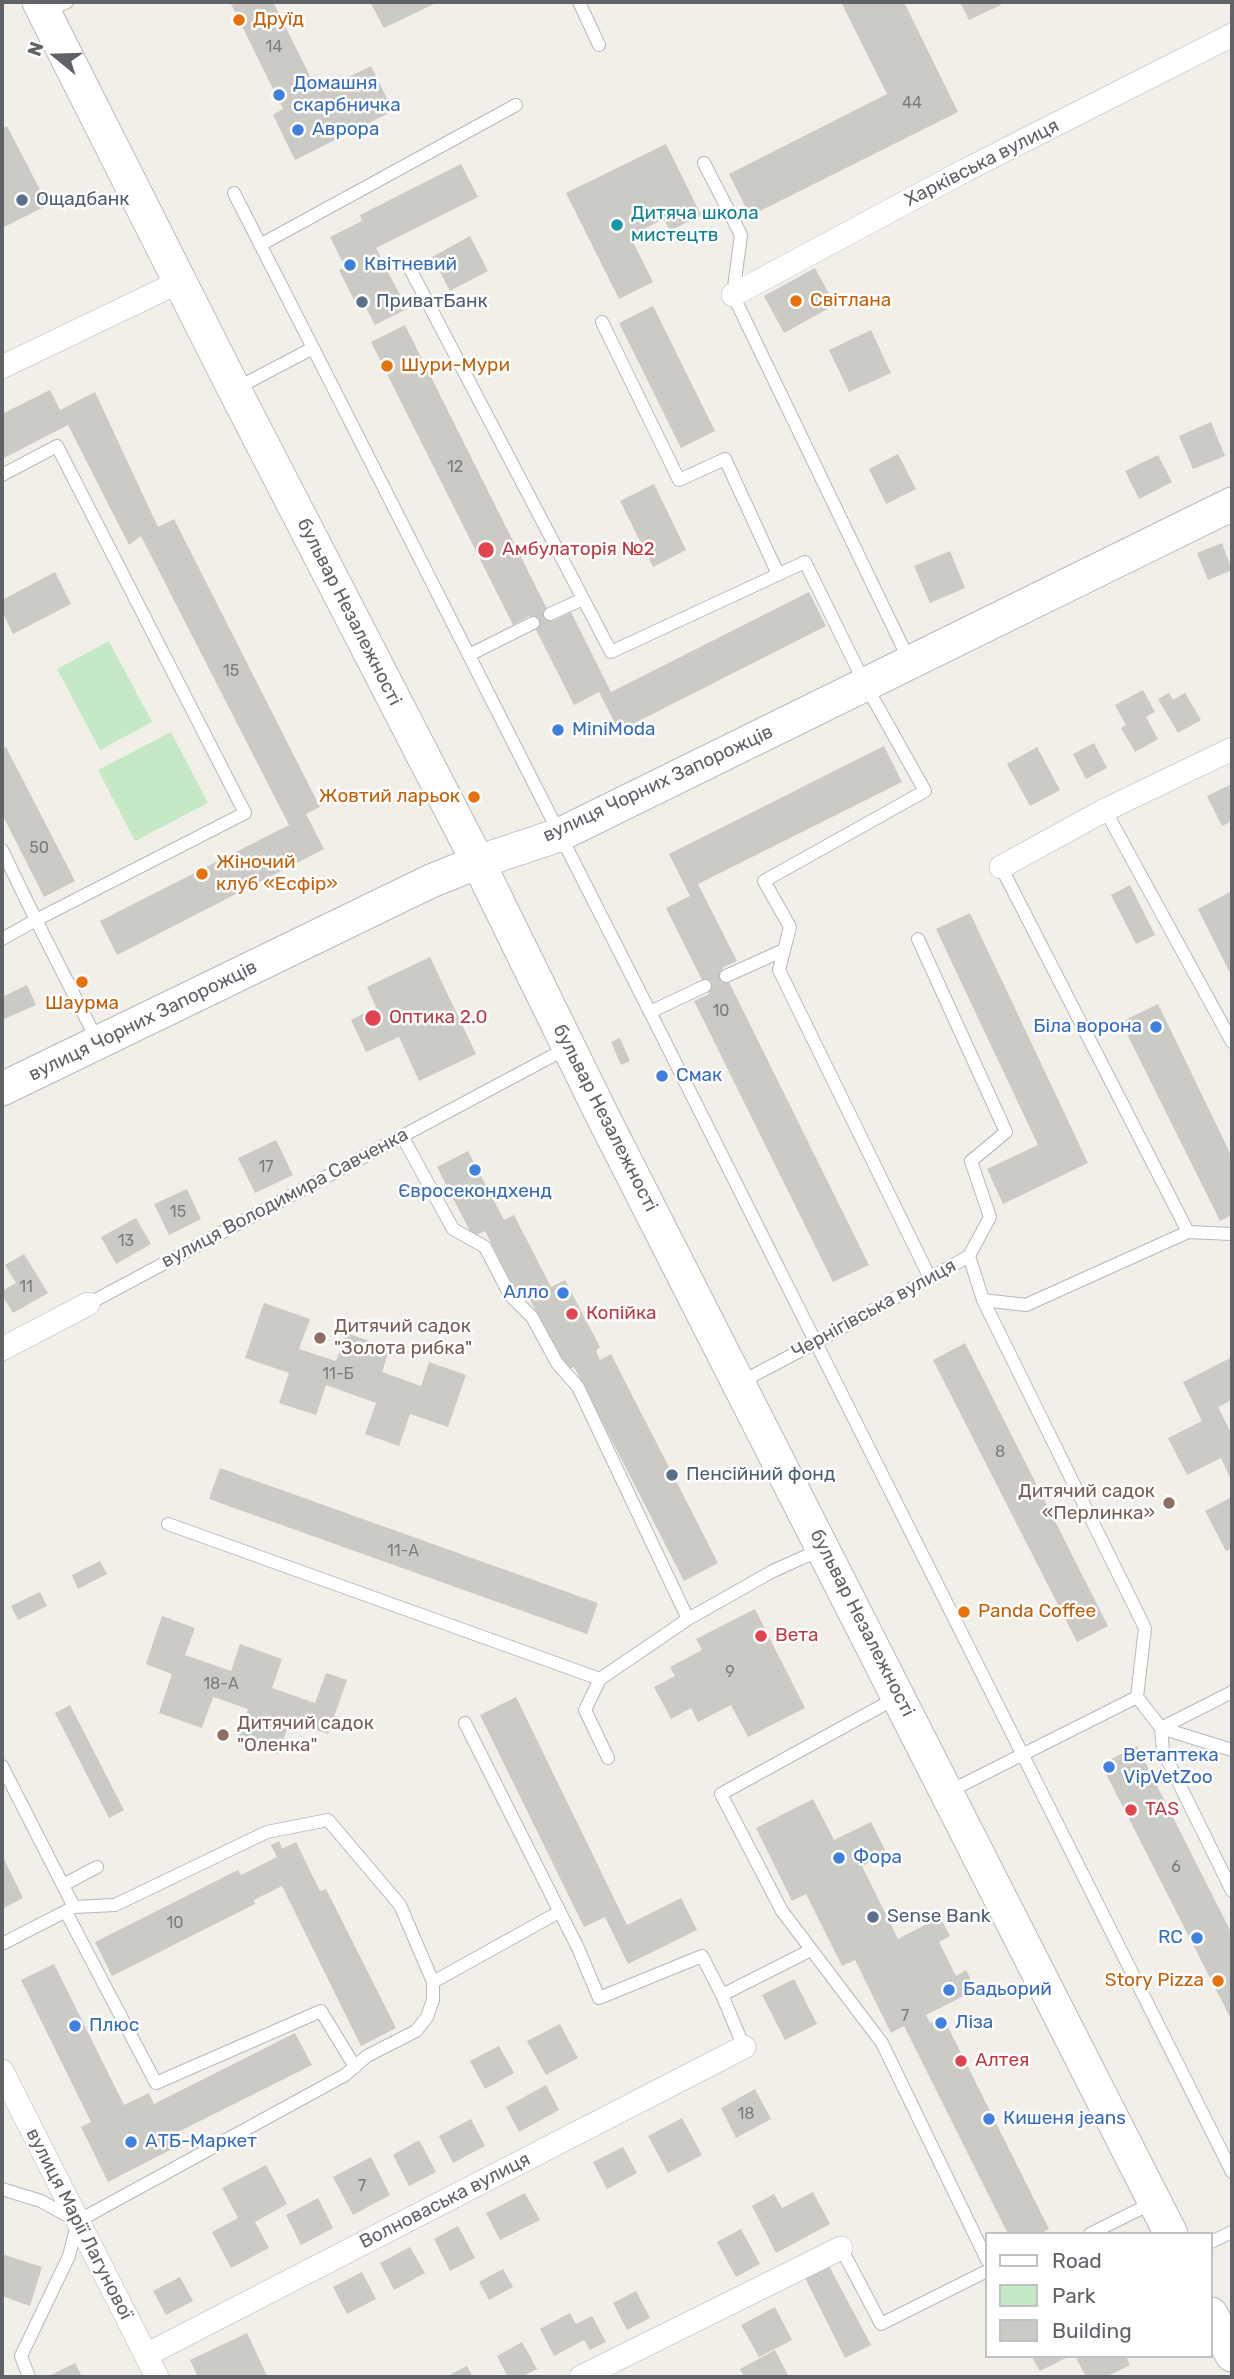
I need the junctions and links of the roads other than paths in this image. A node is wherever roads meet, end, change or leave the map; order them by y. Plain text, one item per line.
1 (579, 2) edge
2 (50, 5) edge
3 (1232, 35) edge
4 (599, 45) dead end
5 (516, 105) dead end
6 (704, 163) dead end
7 (234, 193) dead end
8 (260, 245) junction
9 (408, 265) dead end
10 (181, 281) junction
11 (733, 295) junction
12 (602, 322) dead end
13 (313, 348) junction
14 (2, 367) edge
15 (234, 389) junction
16 (2, 475) edge
17 (1232, 504) edge
18 (778, 574) junction
19 (583, 599) junction
20 (550, 614) dead end
21 (533, 623) dead end
22 (469, 656) junction
23 (911, 662) junction
24 (865, 684) junction
25 (1232, 749) edge
26 (1105, 810) junction
27 (559, 835) junction
28 (2, 850) edge
29 (478, 862) junction
30 (1001, 867) joint
31 (36, 920) junction
32 (2, 939) edge
33 (918, 939) dead end
34 (784, 950) junction
35 (726, 976) dead end
36 (705, 986) dead end
37 (650, 1012) junction
38 (98, 1042) junction
39 (1232, 1042) edge
40 (569, 1046) junction
41 (2, 1089) edge
42 (402, 1136) junction
43 (1188, 1232) junction
44 (1232, 1234) edge
45 (969, 1256) junction
46 (930, 1278) junction
47 (983, 1300) junction
48 (88, 1304) joint
49 (815, 1343) junction
50 (2, 1349) edge
51 (738, 1383) junction
52 (168, 1524) dead end
53 (824, 1548) junction
54 (688, 1619) junction
55 (600, 1679) junction
56 (1232, 1692) edge
57 (899, 1696) junction
58 (1137, 1697) junction
59 (465, 1723) dead end
60 (1161, 1728) junction
61 (1232, 1750) edge
62 (1022, 1754) junction
63 (608, 1758) dead end
64 (2, 1766) edge
65 (948, 1792) junction
66 (97, 1867) dead end
67 (63, 1885) junction
68 (1232, 1891) edge
69 (70, 1910) junction
70 (559, 1912) junction
71 (2, 1944) edge
72 (811, 1950) junction
73 (433, 1982) junction
74 (722, 1995) junction
75 (744, 2047) joint
76 (355, 2067) junction
77 (2, 2071) edge
78 (1232, 2172) edge
79 (2, 2189) edge
80 (1155, 2202) junction
81 (78, 2221) junction
82 (1094, 2232) edge
83 (1170, 2232) edge
84 (1232, 2232) edge
85 (1213, 2241) edge
86 (841, 2248) joint
87 (986, 2258) edge
88 (986, 2272) edge
89 (1213, 2318) edge
90 (146, 2355) junction
91 (1232, 2355) edge
92 (29, 2377) edge
93 (157, 2377) edge
94 (581, 2377) edge

1 - 4 lane
2 - 10 main road, бульвар Незалежності
3 - 11 street, Харківська вулиця
5 - 8 lane
6 - 11 lane
7 - 8 lane
8 - 13 lane
9 - 19 lane
10 - 14 street
10 - 15 main road, бульвар Незалежності
11 - 23 lane
12 - 18 lane
13 - 15 lane
13 - 22 lane
15 - 29 main road, бульвар Незалежності
16 - 31 lane
17 - 23 main road, вулиця Чорних Запорожців
18 - 19 lane
18 - 24 lane
19 - 20 lane
21 - 22 lane
22 - 27 lane
23 - 24 main road, вулиця Чорних Запорожців
24 - 27 main road, вулиця Чорних Запорожців
24 - 34 lane
25 - 26 street
26 - 30 street
26 - 39 lane
27 - 29 main road, вулиця Чорних Запорожців
27 - 37 lane
28 - 31 lane
29 - 38 main road, вулиця Чорних Запорожців
29 - 40 main road, бульвар Незалежності
30 - 43 lane
31 - 32 lane
31 - 38 lane
33 - 45 lane, Чернігівська вулиця
34 - 35 lane
34 - 46 lane
36 - 37 lane
37 - 49 lane
38 - 41 main road, вулиця Чорних Запорожців
40 - 42 lane, вулиця Володимира Савченка
40 - 51 main road, бульвар Незалежності
42 - 48 lane, вулиця Володимира Савченка
42 - 54 lane
43 - 44 lane
43 - 47 lane
45 - 46 lane, Чернігівська вулиця
45 - 47 lane
46 - 49 lane, Чернігівська вулиця
47 - 58 lane
48 - 50 street, вулиця Володимира Савченка
49 - 51 lane, Чернігівська вулиця
49 - 62 lane
51 - 53 main road, бульвар Незалежності
52 - 55 lane
53 - 54 lane
53 - 57 main road, бульвар Незалежності
54 - 55 lane
55 - 63 lane
56 - 60 lane
57 - 65 main road, бульвар Незалежності
57 - 72 lane
58 - 60 lane
58 - 62 lane
59 - 70 lane
60 - 61 lane
60 - 68 lane
62 - 65 lane
62 - 78 lane
64 - 67 lane
65 - 80 main road, бульвар Незалежності
66 - 67 lane
67 - 69 lane
69 - 71 lane
69 - 73 lane
69 - 76 lane
70 - 73 lane
70 - 74 lane
72 - 74 lane
72 - 87 lane
73 - 76 lane
74 - 75 lane
75 - 90 street, Волноваська вулиця
76 - 81 lane
77 - 81 street, вулиця Марії Лагунової
79 - 81 lane
80 - 82 lane
80 - 83 main road, бульвар Незалежності
81 - 90 street, вулиця Марії Лагунової
81 - 92 lane
84 - 85 lane
86 - 88 lane
86 - 94 street
89 - 91 main road
90 - 93 street, вулиця Марії Лагунової

